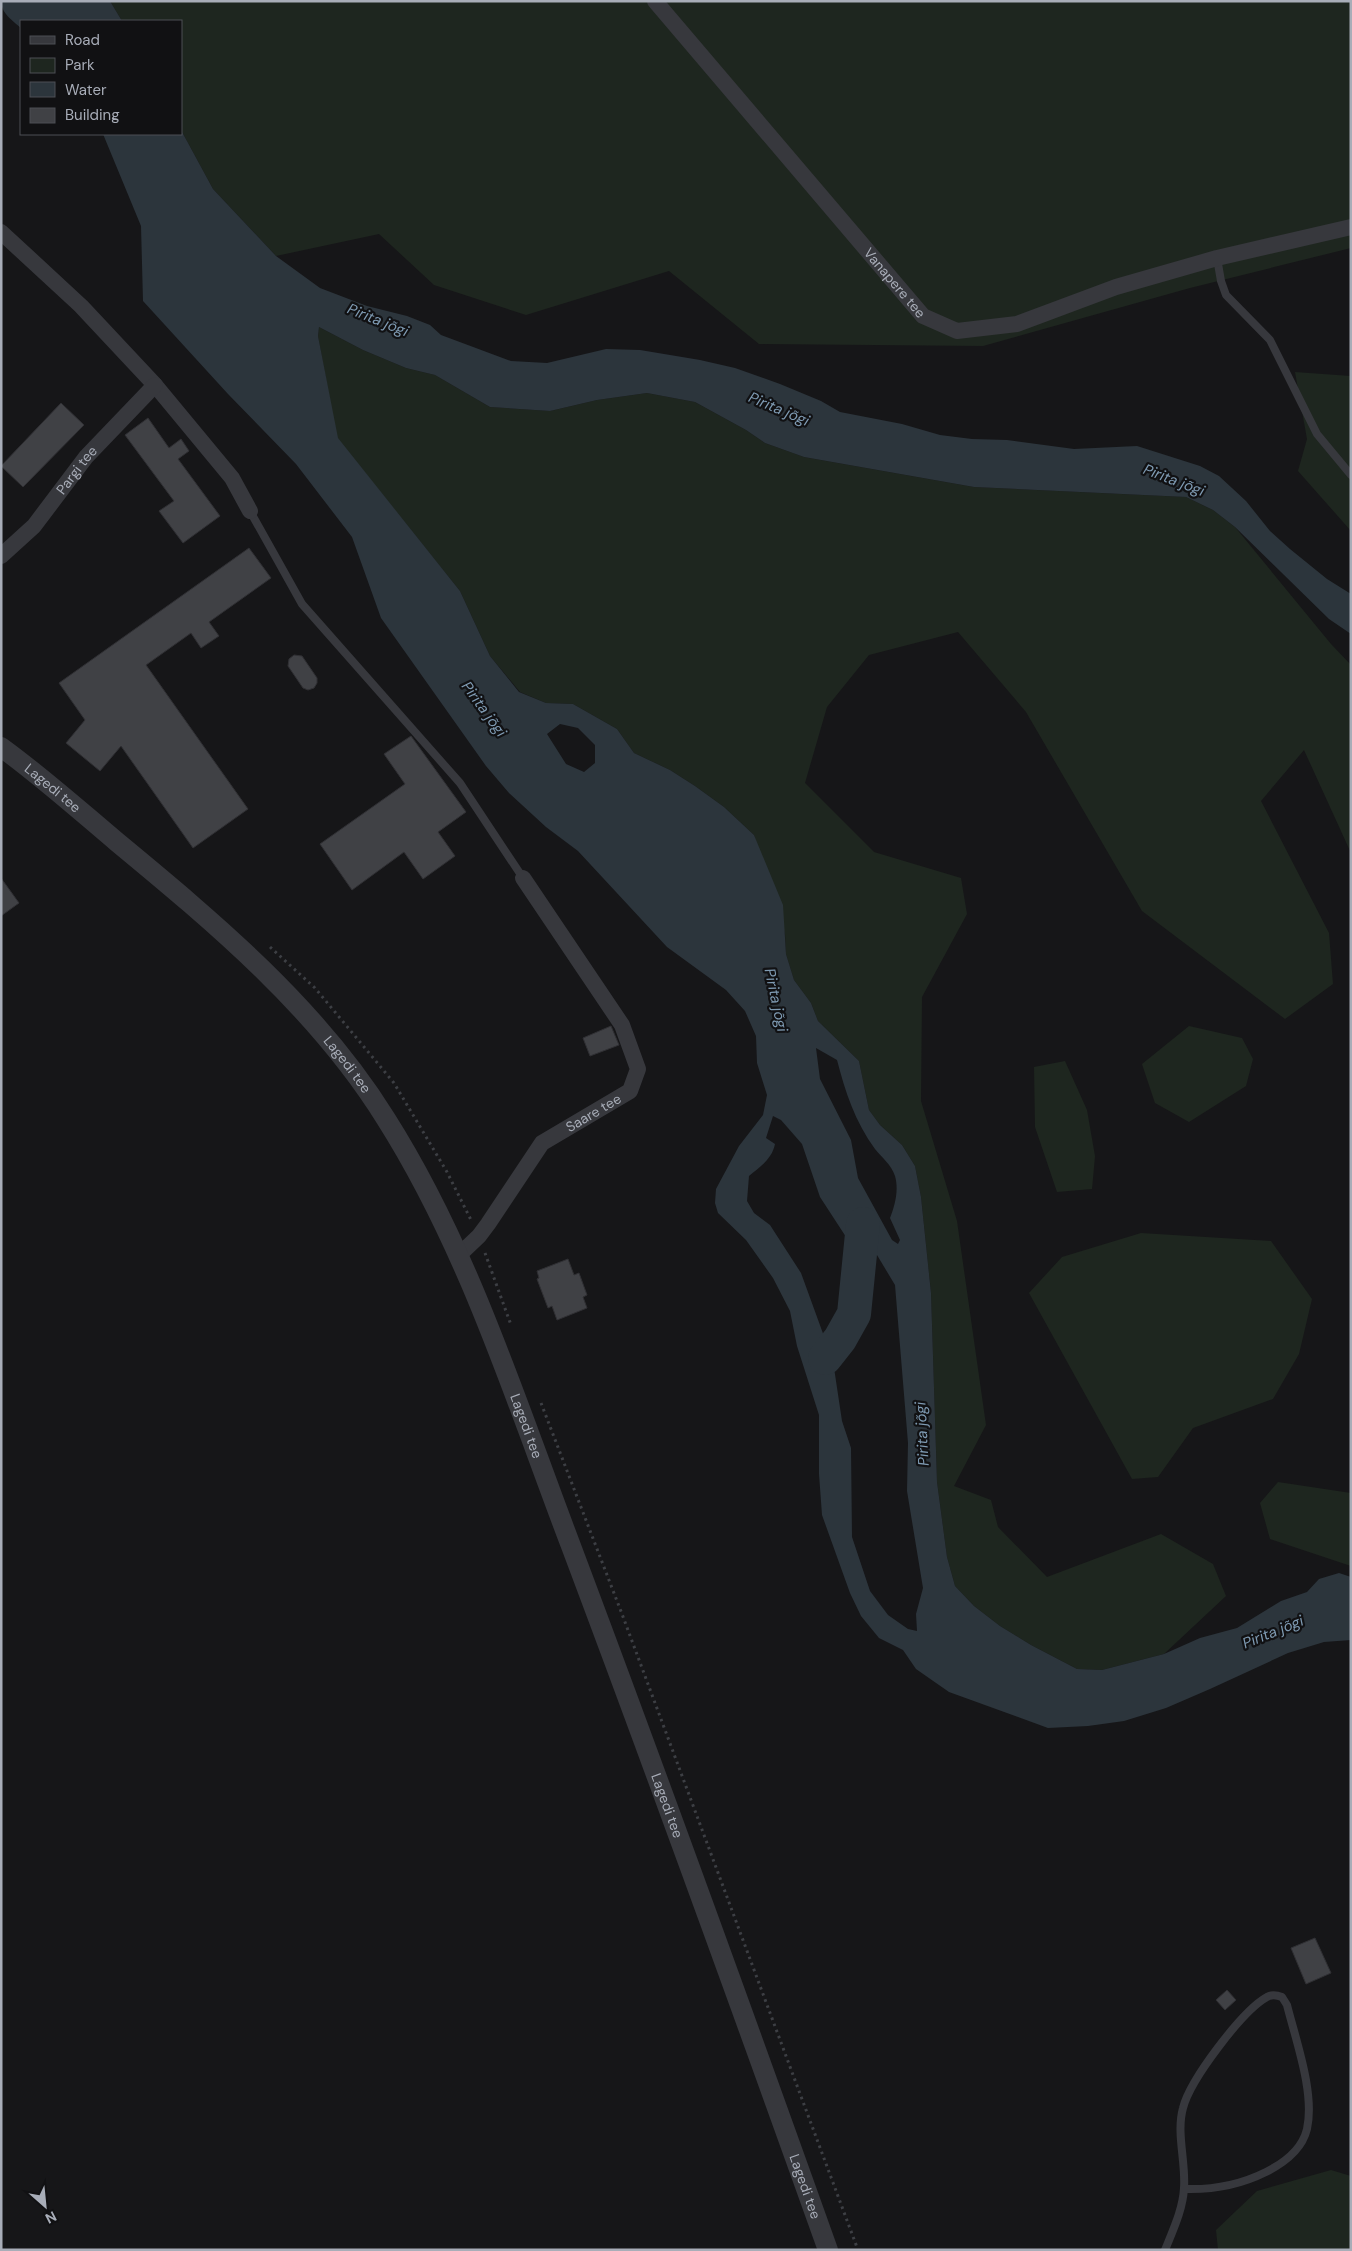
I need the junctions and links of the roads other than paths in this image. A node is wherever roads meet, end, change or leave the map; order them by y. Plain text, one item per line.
1 (656, 1) edge
2 (1351, 227) edge
3 (1, 232) edge
4 (1217, 258) junction
5 (155, 385) junction
6 (1351, 475) edge
7 (250, 511) joint
8 (1, 556) edge
9 (1, 747) edge
10 (523, 878) joint
11 (458, 1256) junction
12 (1184, 2189) junction
13 (828, 2250) edge
14 (1165, 2250) edge

1 - 4 street, Vanapere tee
2 - 4 street, Vanapere tee
3 - 5 street
4 - 6 lane
5 - 7 street
5 - 8 street, Pargi tee
7 - 10 lane
9 - 11 street, Lagedi tee
10 - 11 street, Saare tee
11 - 13 street, Lagedi tee
12 - 12 lane
12 - 14 lane

